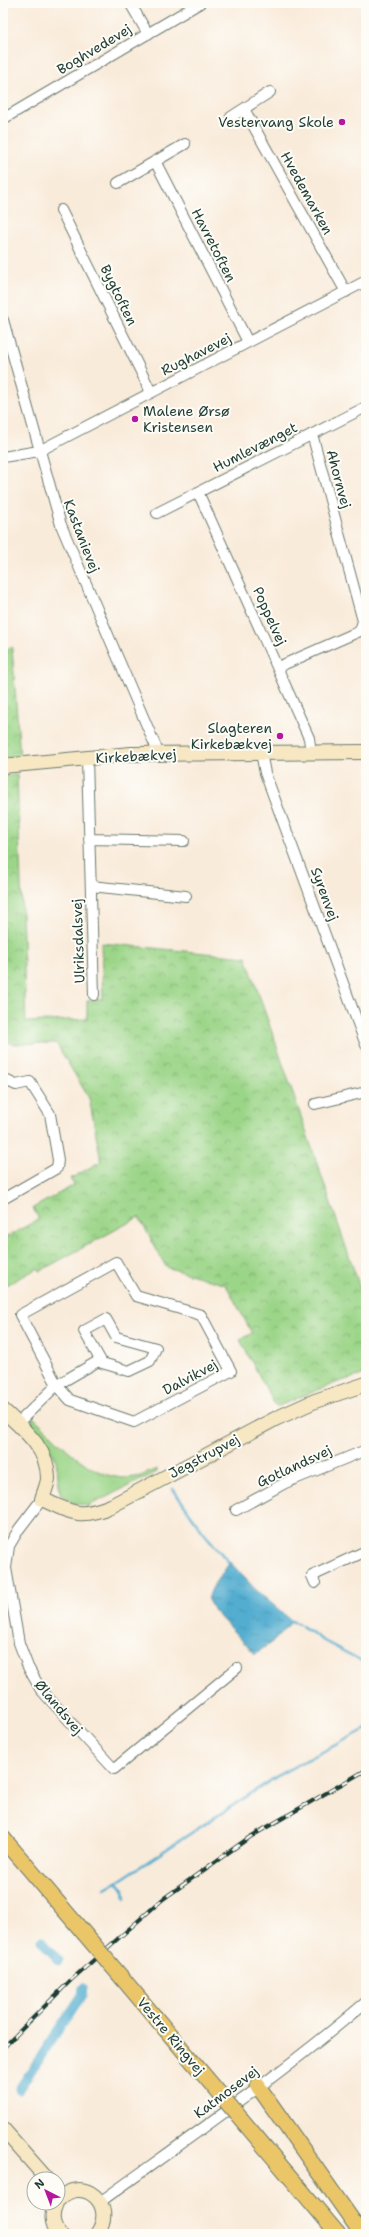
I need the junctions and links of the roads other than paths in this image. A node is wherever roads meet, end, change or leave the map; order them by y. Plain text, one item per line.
1 (130, 3) edge
2 (200, 3) edge
3 (148, 34) junction
4 (270, 92) dead end
5 (244, 108) junction
6 (231, 117) dead end
7 (3, 119) edge
8 (185, 144) dead end
9 (155, 161) junction
10 (118, 183) dead end
11 (61, 210) dead end
12 (366, 281) edge
13 (346, 292) junction
14 (3, 320) edge
15 (248, 342) junction
16 (152, 392) junction
17 (366, 407) edge
18 (312, 434) junction
19 (39, 450) junction
20 (3, 457) edge
21 (198, 492) junction
22 (158, 513) dead end
23 (278, 667) junction
24 (366, 752) edge
25 (261, 753) junction
26 (311, 753) junction
27 (156, 754) junction
28 (87, 759) junction
29 (3, 766) edge
30 (90, 839) junction
31 (184, 841) dead end
32 (91, 886) junction
33 (186, 896) dead end
34 (94, 995) dead end
35 (366, 1045) edge
36 (3, 1079) edge
37 (366, 1092) edge
38 (315, 1104) dead end
39 (3, 1199) edge
40 (100, 1360) junction
41 (366, 1384) edge
42 (57, 1385) junction
43 (3, 1410) edge
44 (17, 1424) junction
45 (366, 1450) edge
46 (42, 1499) junction
47 (236, 1510) dead end
48 (366, 1551) edge
49 (315, 1583) dead end
50 (237, 1668) dead end
51 (3, 1838) edge
52 (366, 2002) edge
53 (258, 2086) junction
54 (3, 2129) edge
55 (40, 2171) edge
56 (66, 2194) edge
57 (100, 2202) junction
58 (54, 2211) edge
59 (60, 2234) edge
60 (97, 2234) edge
61 (338, 2234) edge
62 (362, 2234) edge

1 - 3 street
2 - 3 street, Boghvedevej
3 - 7 street, Boghvedevej
4 - 5 street
5 - 6 street
5 - 13 street, Hvedemarken
8 - 9 street
9 - 10 street
9 - 15 street, Havretoften
11 - 16 street, Bygtoften
12 - 13 street, Rughavevej
13 - 15 street, Rughavevej
14 - 19 street, Kastanievej
15 - 16 street, Rughavevej
16 - 19 street, Rughavevej
17 - 18 street, Humlevænget
18 - 21 street, Humlevænget
18 - 23 street, Ahornvej
19 - 20 street, Rughavevej
19 - 27 street, Kastanievej
21 - 22 street, Humlevænget
21 - 23 street, Poppelvej
23 - 26 street, Poppelvej
24 - 26 street, Kirkebækvej
25 - 26 street, Kirkebækvej
25 - 27 street, Kirkebækvej
25 - 35 street, Syrenvej
27 - 28 street, Kirkebækvej
28 - 29 street, Kirkebækvej
28 - 30 street, Ulriksdalsvej
30 - 31 street
30 - 32 street, Ulriksdalsvej
32 - 33 street, Ulriksdalsvej
32 - 34 street, Ulriksdalsvej
36 - 39 street
37 - 38 street
40 - 40 street
40 - 42 street
41 - 46 street, Jegstrupvej
42 - 42 street, Dalvikvej
42 - 44 street
43 - 44 street, Ølandsvej
44 - 46 street, Ølandsvej
45 - 47 street, Gotlandsvej
46 - 50 street, Ølandsvej
48 - 49 street
51 - 61 main road, Vestre Ringvej, bridge
52 - 53 street, Katmosevej
53 - 57 street, Katmosevej
53 - 62 main road
54 - 55 street
56 - 57 street
57 - 60 street
58 - 59 street

